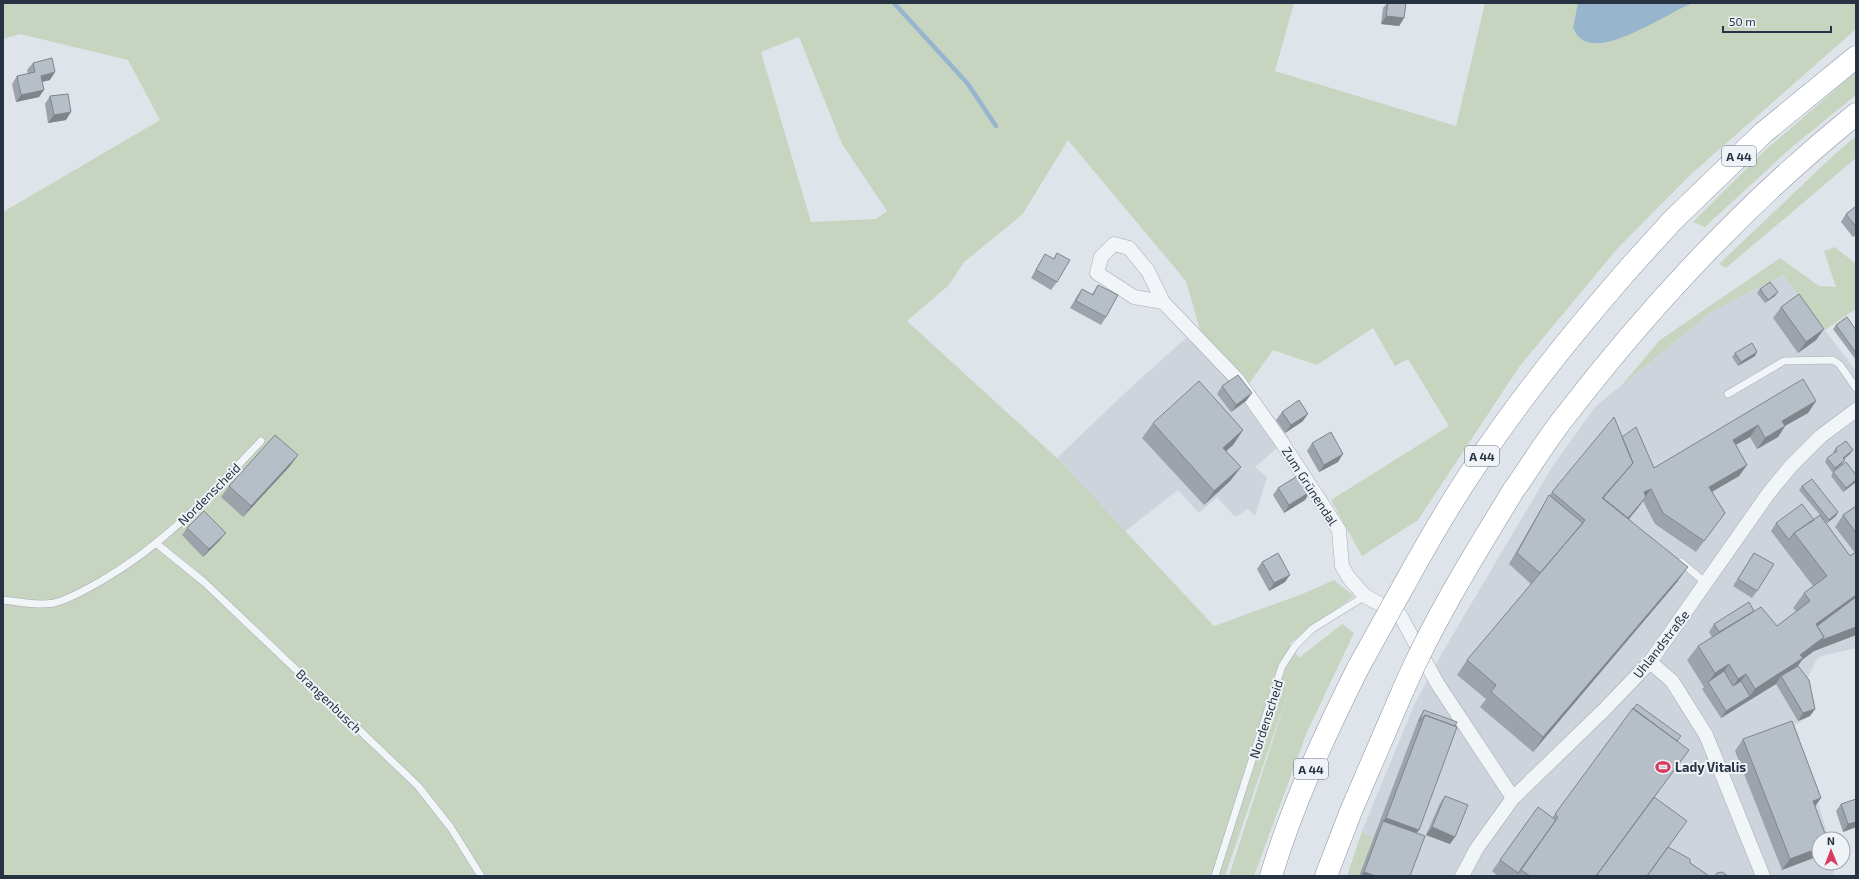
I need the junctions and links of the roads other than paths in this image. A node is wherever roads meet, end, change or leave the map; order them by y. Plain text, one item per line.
1 (1856, 57) edge
2 (1856, 114) edge
3 (1163, 302) junction
4 (1856, 388) edge
5 (1728, 394) dead end
6 (1856, 410) edge
7 (261, 441) dead end
8 (157, 544) junction
9 (1673, 556) edge
10 (1706, 583) junction
11 (1365, 596) junction
12 (3, 600) edge
13 (1650, 662) junction
14 (1513, 798) junction
15 (482, 876) edge
16 (1215, 876) edge
17 (1271, 876) edge
18 (1326, 876) edge
19 (1462, 876) edge
20 (1763, 876) edge

1 - 17 highway, A 44, bridge
2 - 18 highway, bridge
3 - 3 street, Zum Grünendal
3 - 11 street, Zum Grünendal
4 - 5 lane
6 - 10 street, Uhlandstraße
7 - 8 lane, Nordenscheid
8 - 12 lane, Nordenscheid
8 - 15 lane, Brangenbusch
9 - 10 lane
10 - 13 street, Uhlandstraße
11 - 14 street, Zum Grünendal
11 - 16 lane, Nordenscheid
13 - 14 street, Uhlandstraße
13 - 20 street
14 - 19 street, Uhlandstraße

